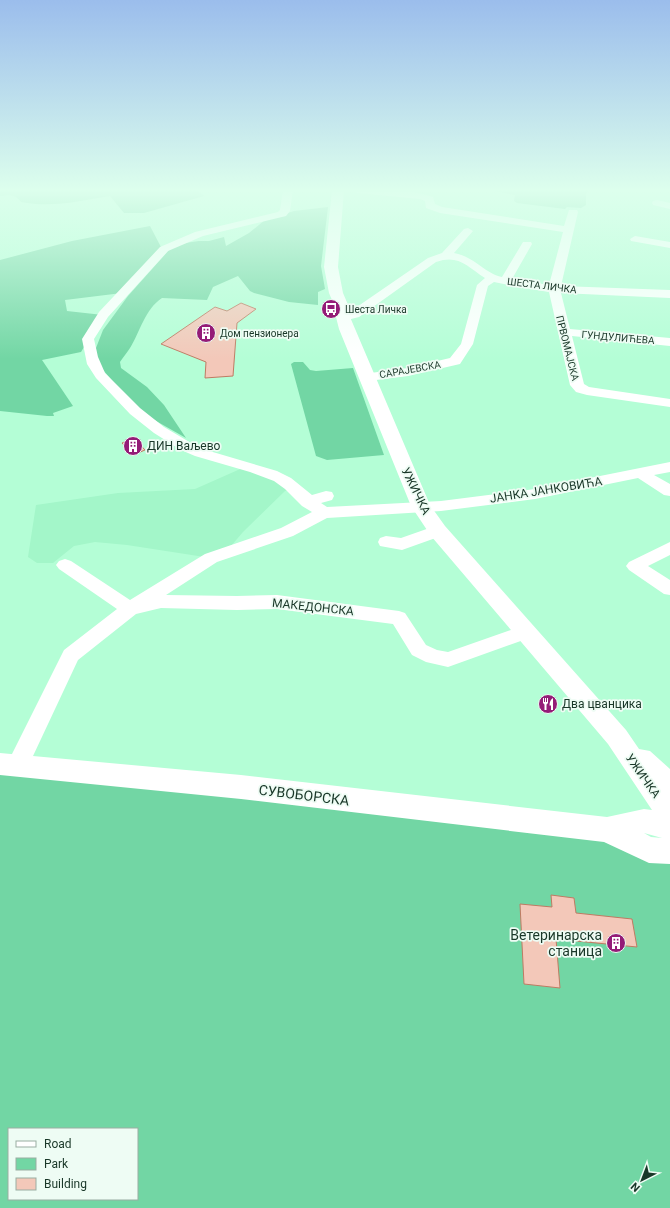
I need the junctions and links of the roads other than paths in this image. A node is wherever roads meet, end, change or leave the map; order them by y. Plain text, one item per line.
1 (169, 246) edge
2 (333, 246) edge
3 (454, 246) edge
4 (526, 246) edge
5 (564, 246) edge
6 (446, 255) junction
7 (492, 278) junction
8 (505, 281) junction
9 (554, 289) junction
10 (670, 294) edge
11 (343, 317) junction
12 (565, 332) junction
13 (670, 342) edge
14 (368, 377) junction
15 (670, 403) edge
16 (670, 467) edge
17 (640, 473) junction
18 (670, 491) edge
19 (326, 496) dead end
20 (308, 502) junction
21 (420, 506) junction
22 (324, 513) junction
23 (438, 532) junction
24 (386, 542) dead end
25 (670, 548) edge
26 (66, 565) dead end
27 (670, 590) edge
28 (130, 609) junction
29 (524, 632) junction
30 (617, 737) junction
31 (10, 765) edge
32 (670, 785) edge
33 (670, 814) edge
34 (670, 827) edge
35 (607, 830) junction
36 (670, 851) edge

1 - 20 street
2 - 11 main road, УЖИЧКА
3 - 6 street
4 - 8 street
5 - 9 street
6 - 7 street, ШЕСТА ЛИЧКА
6 - 11 street
7 - 8 street, ШЕСТА ЛИЧКА
7 - 14 street, САРАЈЕВСКА
8 - 9 street, ШЕСТА ЛИЧКА
9 - 10 street, ШЕСТА ЛИЧКА
9 - 12 street, ПРВОМАЈСКА
11 - 14 main road, УЖИЧКА
12 - 13 street, ГУНДУЛИЋЕВА
12 - 15 street, ПРВОМАЈСКА
14 - 21 main road, УЖИЧКА
16 - 17 street, ЈАНКА ЈАНКОВИЋА
17 - 18 street
17 - 21 street, ЈАНКА ЈАНКОВИЋА
19 - 20 street
20 - 22 street
21 - 22 street, ЈАНКА ЈАНКОВИЋА
21 - 23 main road, УЖИЧКА
22 - 28 street
23 - 24 street
23 - 29 main road, УЖИЧКА
25 - 27 street
26 - 28 street
28 - 29 street, МАКЕДОНСКА
28 - 31 street
29 - 30 main road, УЖИЧКА
30 - 32 main road, УЖИЧКА
30 - 33 main road, УЖИЧКА
31 - 35 main road, СУВОБОРСКА
34 - 35 main road, СУВОБОРСКА
35 - 36 main road, СУВОБОРСКА

